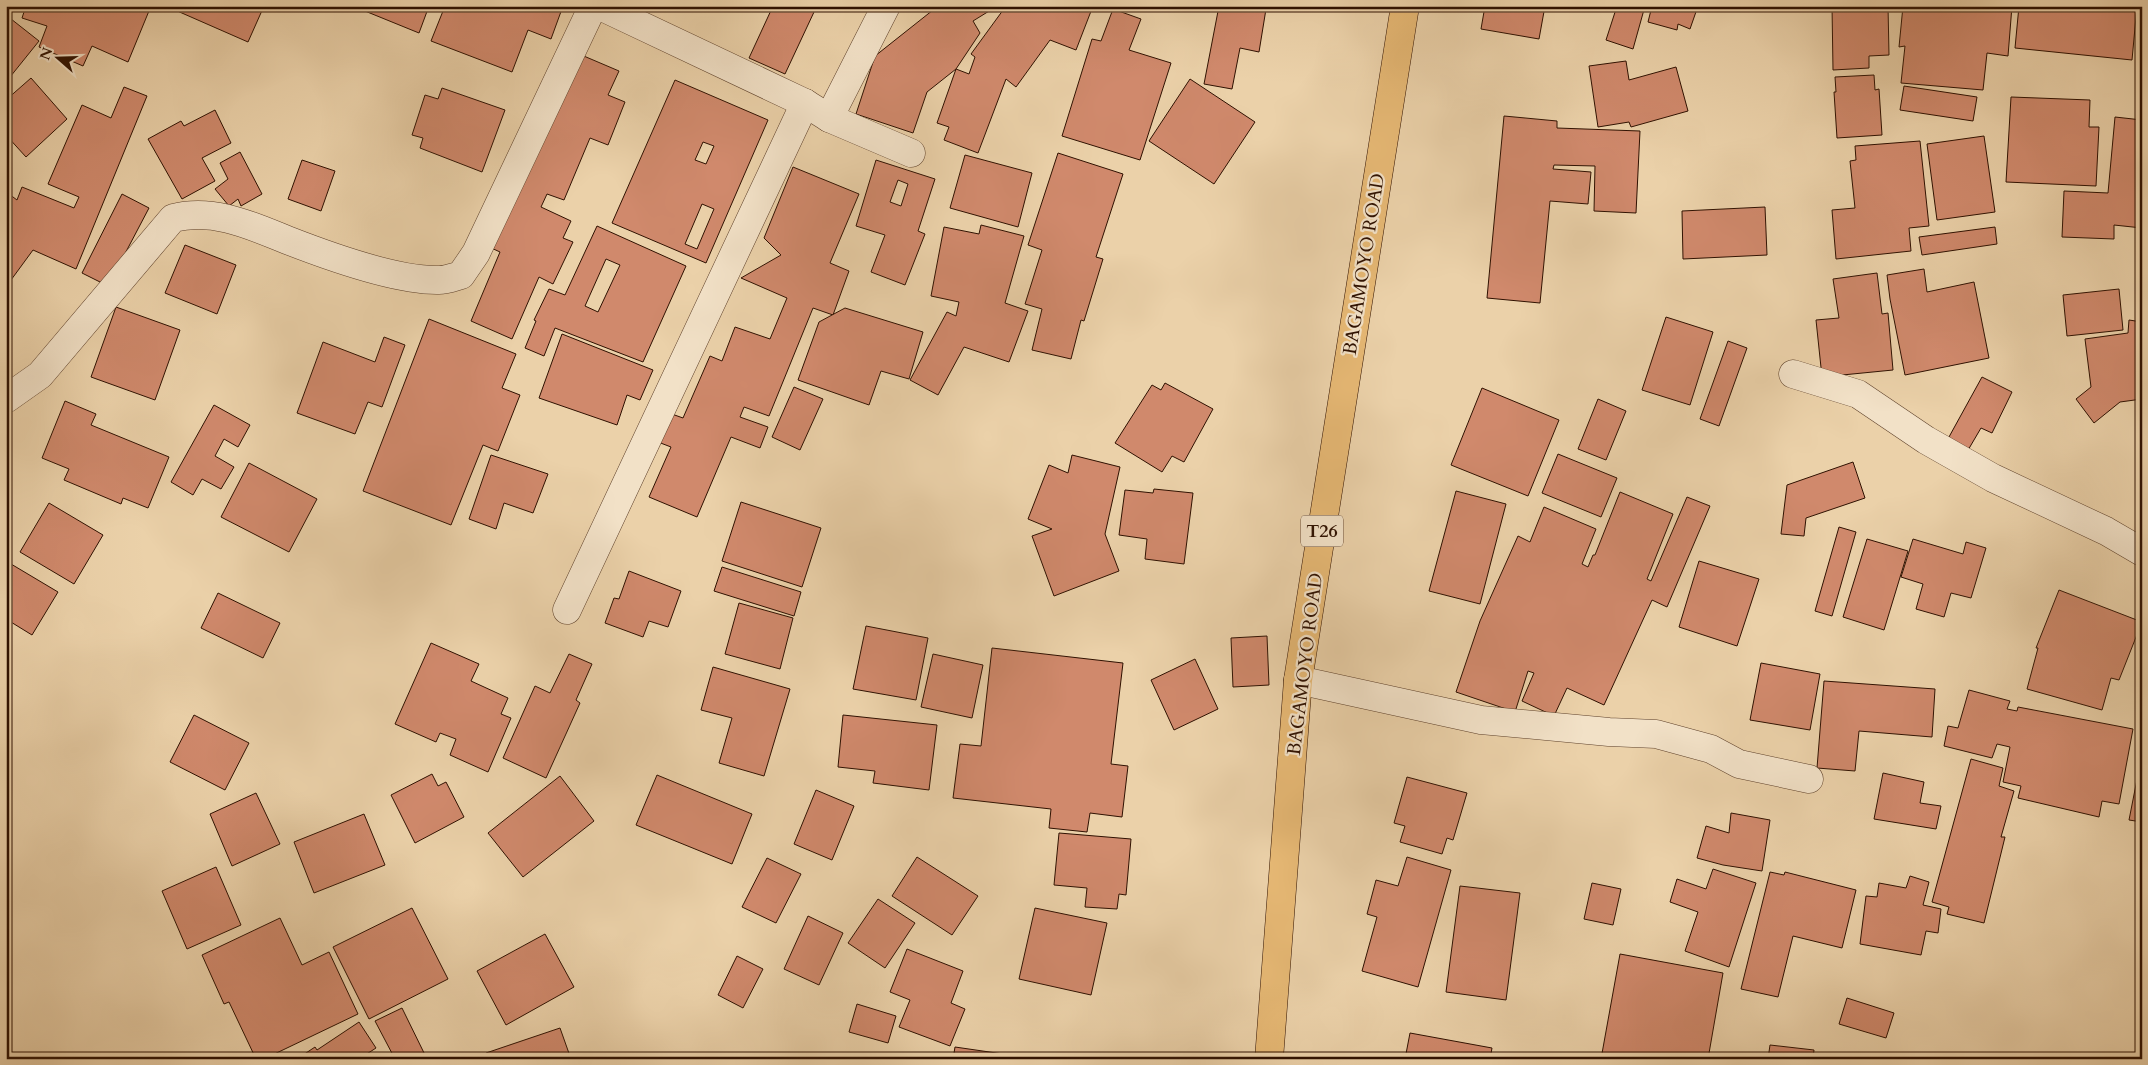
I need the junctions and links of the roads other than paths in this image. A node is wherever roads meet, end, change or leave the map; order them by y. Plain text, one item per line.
1 (593, 6) edge
2 (600, 6) edge
3 (886, 6) edge
4 (1405, 6) edge
5 (805, 103) junction
6 (830, 118) junction
7 (911, 153) dead end
8 (1793, 374) dead end
9 (6, 399) edge
10 (2142, 552) edge
11 (567, 610) dead end
12 (1298, 680) junction
13 (1809, 779) dead end
14 (1269, 1059) edge

1 - 9 street
2 - 5 street
3 - 6 street
4 - 12 highway, BAGAMOYO ROAD / T26
5 - 6 street
5 - 11 street
6 - 7 street
8 - 10 street
12 - 13 street
12 - 14 highway, BAGAMOYO ROAD / T26

